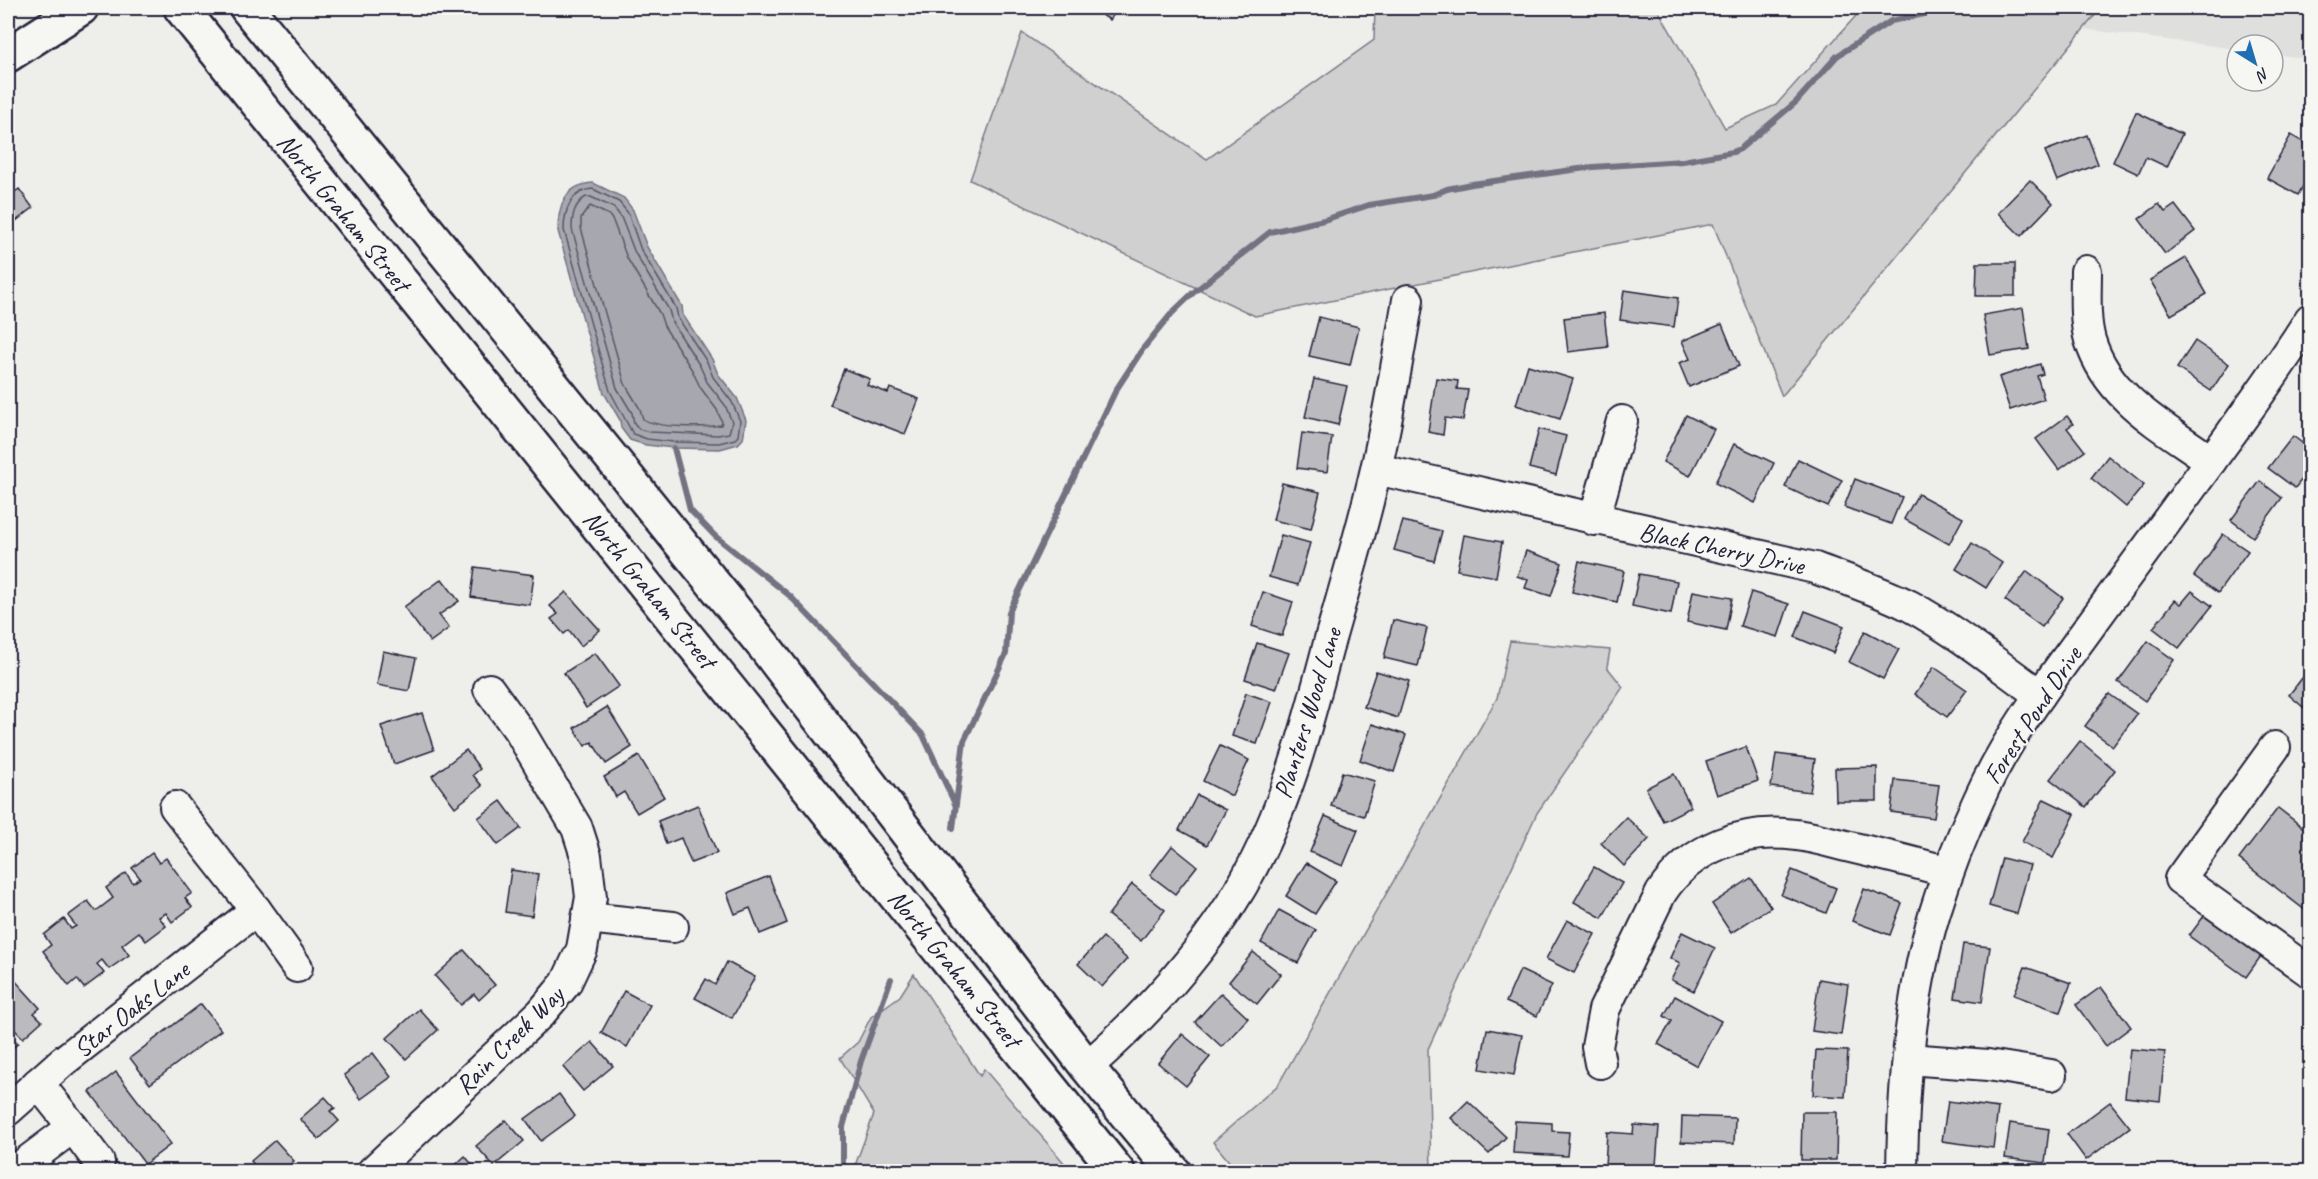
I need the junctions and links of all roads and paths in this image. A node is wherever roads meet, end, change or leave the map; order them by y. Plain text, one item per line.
1 (81, 8) edge
2 (181, 8) edge
3 (247, 8) edge
4 (8, 55) edge
5 (2086, 271) dead end
6 (1408, 300) dead end
7 (2310, 319) edge
8 (1622, 421) dead end
9 (2211, 460) junction
10 (1376, 469) junction
11 (1594, 520) junction
12 (489, 689) dead end
13 (2040, 695) junction
14 (2275, 747) dead end
15 (175, 807) dead end
16 (1948, 872) junction
17 (256, 910) junction
18 (587, 918) junction
19 (673, 927) dead end
20 (297, 967) dead end
21 (2310, 972) edge
22 (1908, 1059) junction
23 (1600, 1063) dead end
24 (1087, 1067) junction
25 (2051, 1075) dead end
26 (38, 1083) junction
27 (8, 1110) edge
28 (73, 1127) junction
29 (99, 1162) dead end
30 (13, 1172) edge
31 (372, 1172) edge
32 (1118, 1172) edge
33 (1174, 1172) edge
34 (1902, 1172) edge

1 - 4 main road
2 - 32 main road, North Graham Street
3 - 24 main road, North Graham Street
5 - 9 street
6 - 10 street, Planters Wood Lane
7 - 9 street, Forest Pond Drive
8 - 11 street
9 - 13 street, Forest Pond Drive
10 - 11 street, Black Cherry Drive
10 - 24 street, Planters Wood Lane
11 - 13 street, Black Cherry Drive
12 - 18 street, Rain Creek Way
13 - 16 street, Forest Pond Drive
14 - 21 street
15 - 17 street
16 - 22 street, Forest Pond Drive
16 - 23 street
17 - 20 street
17 - 26 street, Star Oaks Lane
18 - 19 street
18 - 31 street, Rain Creek Way
22 - 25 street
22 - 34 street, Forest Pond Drive
24 - 33 main road, North Graham Street
26 - 27 street, Star Oaks Lane
26 - 28 street
28 - 29 street
28 - 30 street

